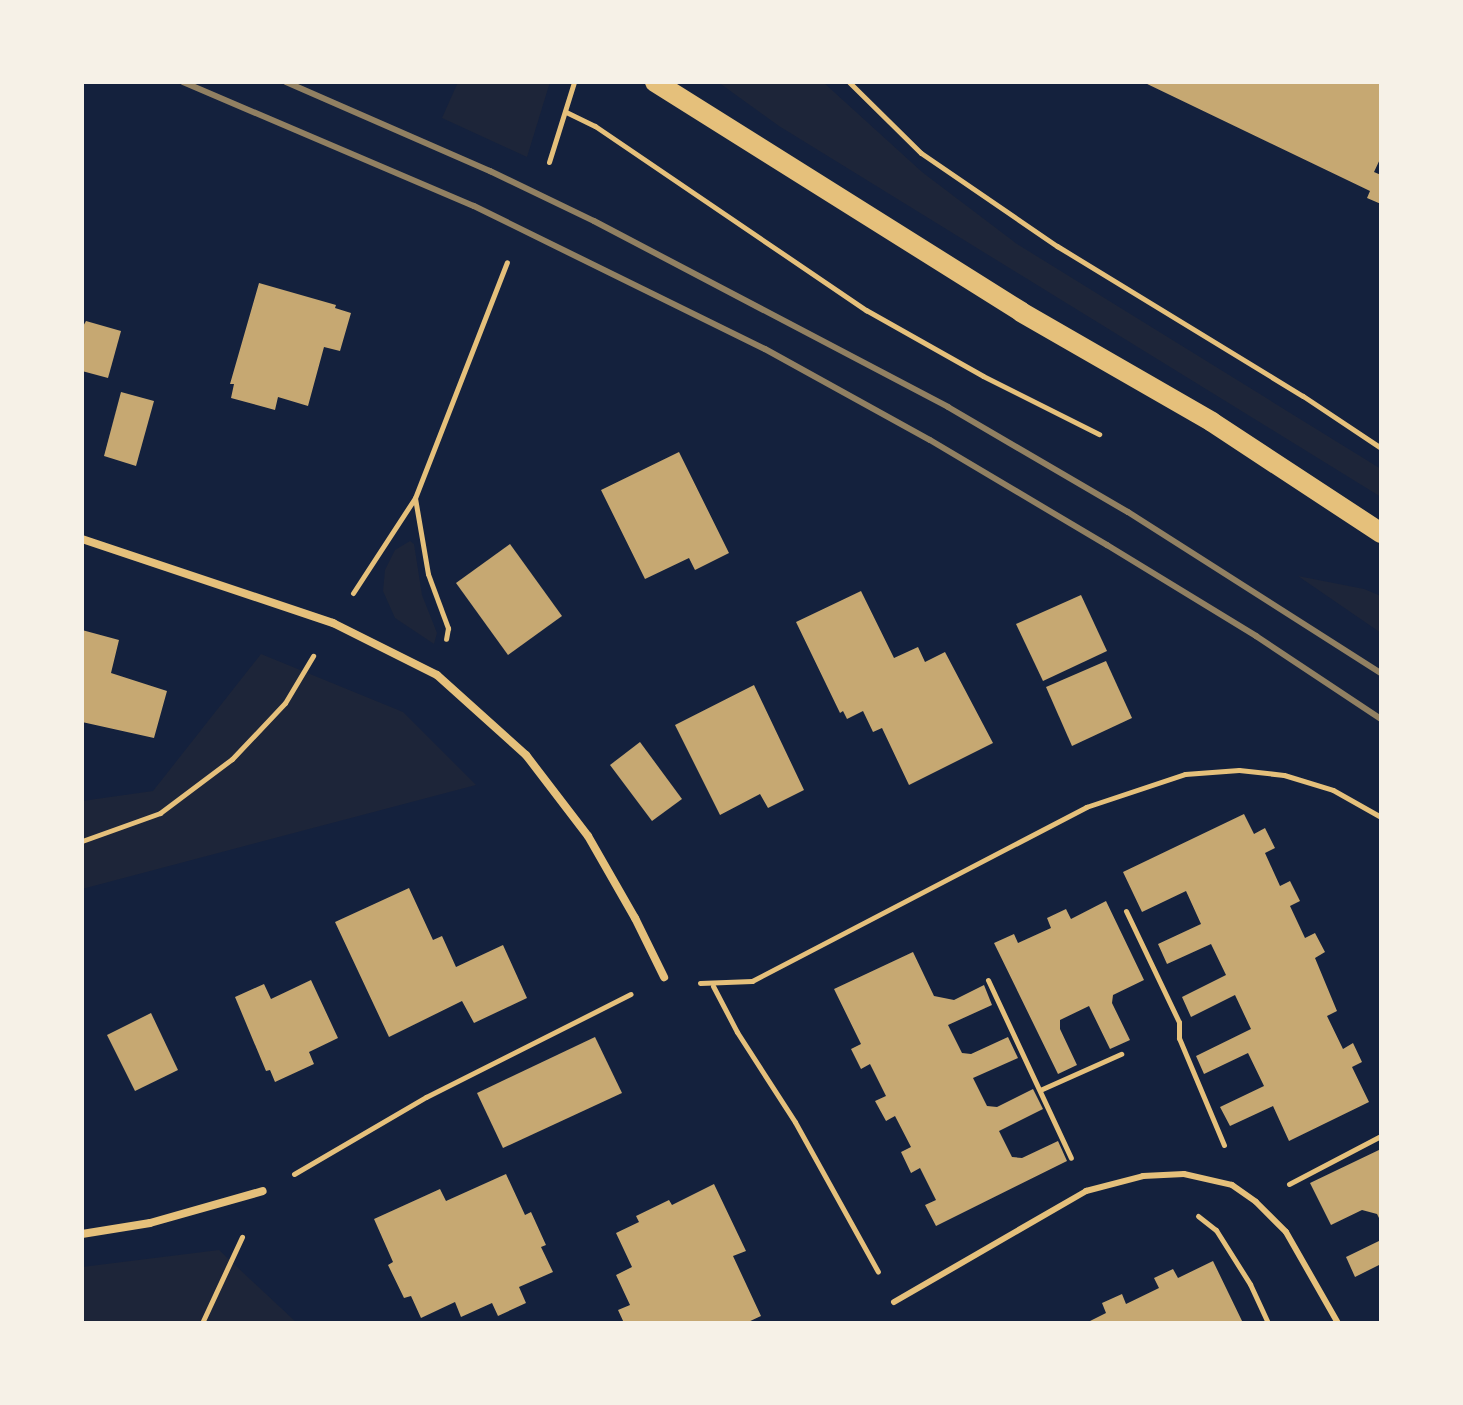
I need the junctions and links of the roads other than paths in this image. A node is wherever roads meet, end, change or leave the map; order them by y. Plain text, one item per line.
1 (662, 86) edge
2 (1381, 533) edge
3 (82, 539) edge
4 (664, 977) road end
5 (263, 1191) road end
6 (82, 1234) edge
7 (894, 1302) road end
8 (1338, 1323) edge

1 - 2 main road
3 - 4 street
5 - 6 street
7 - 8 lane

